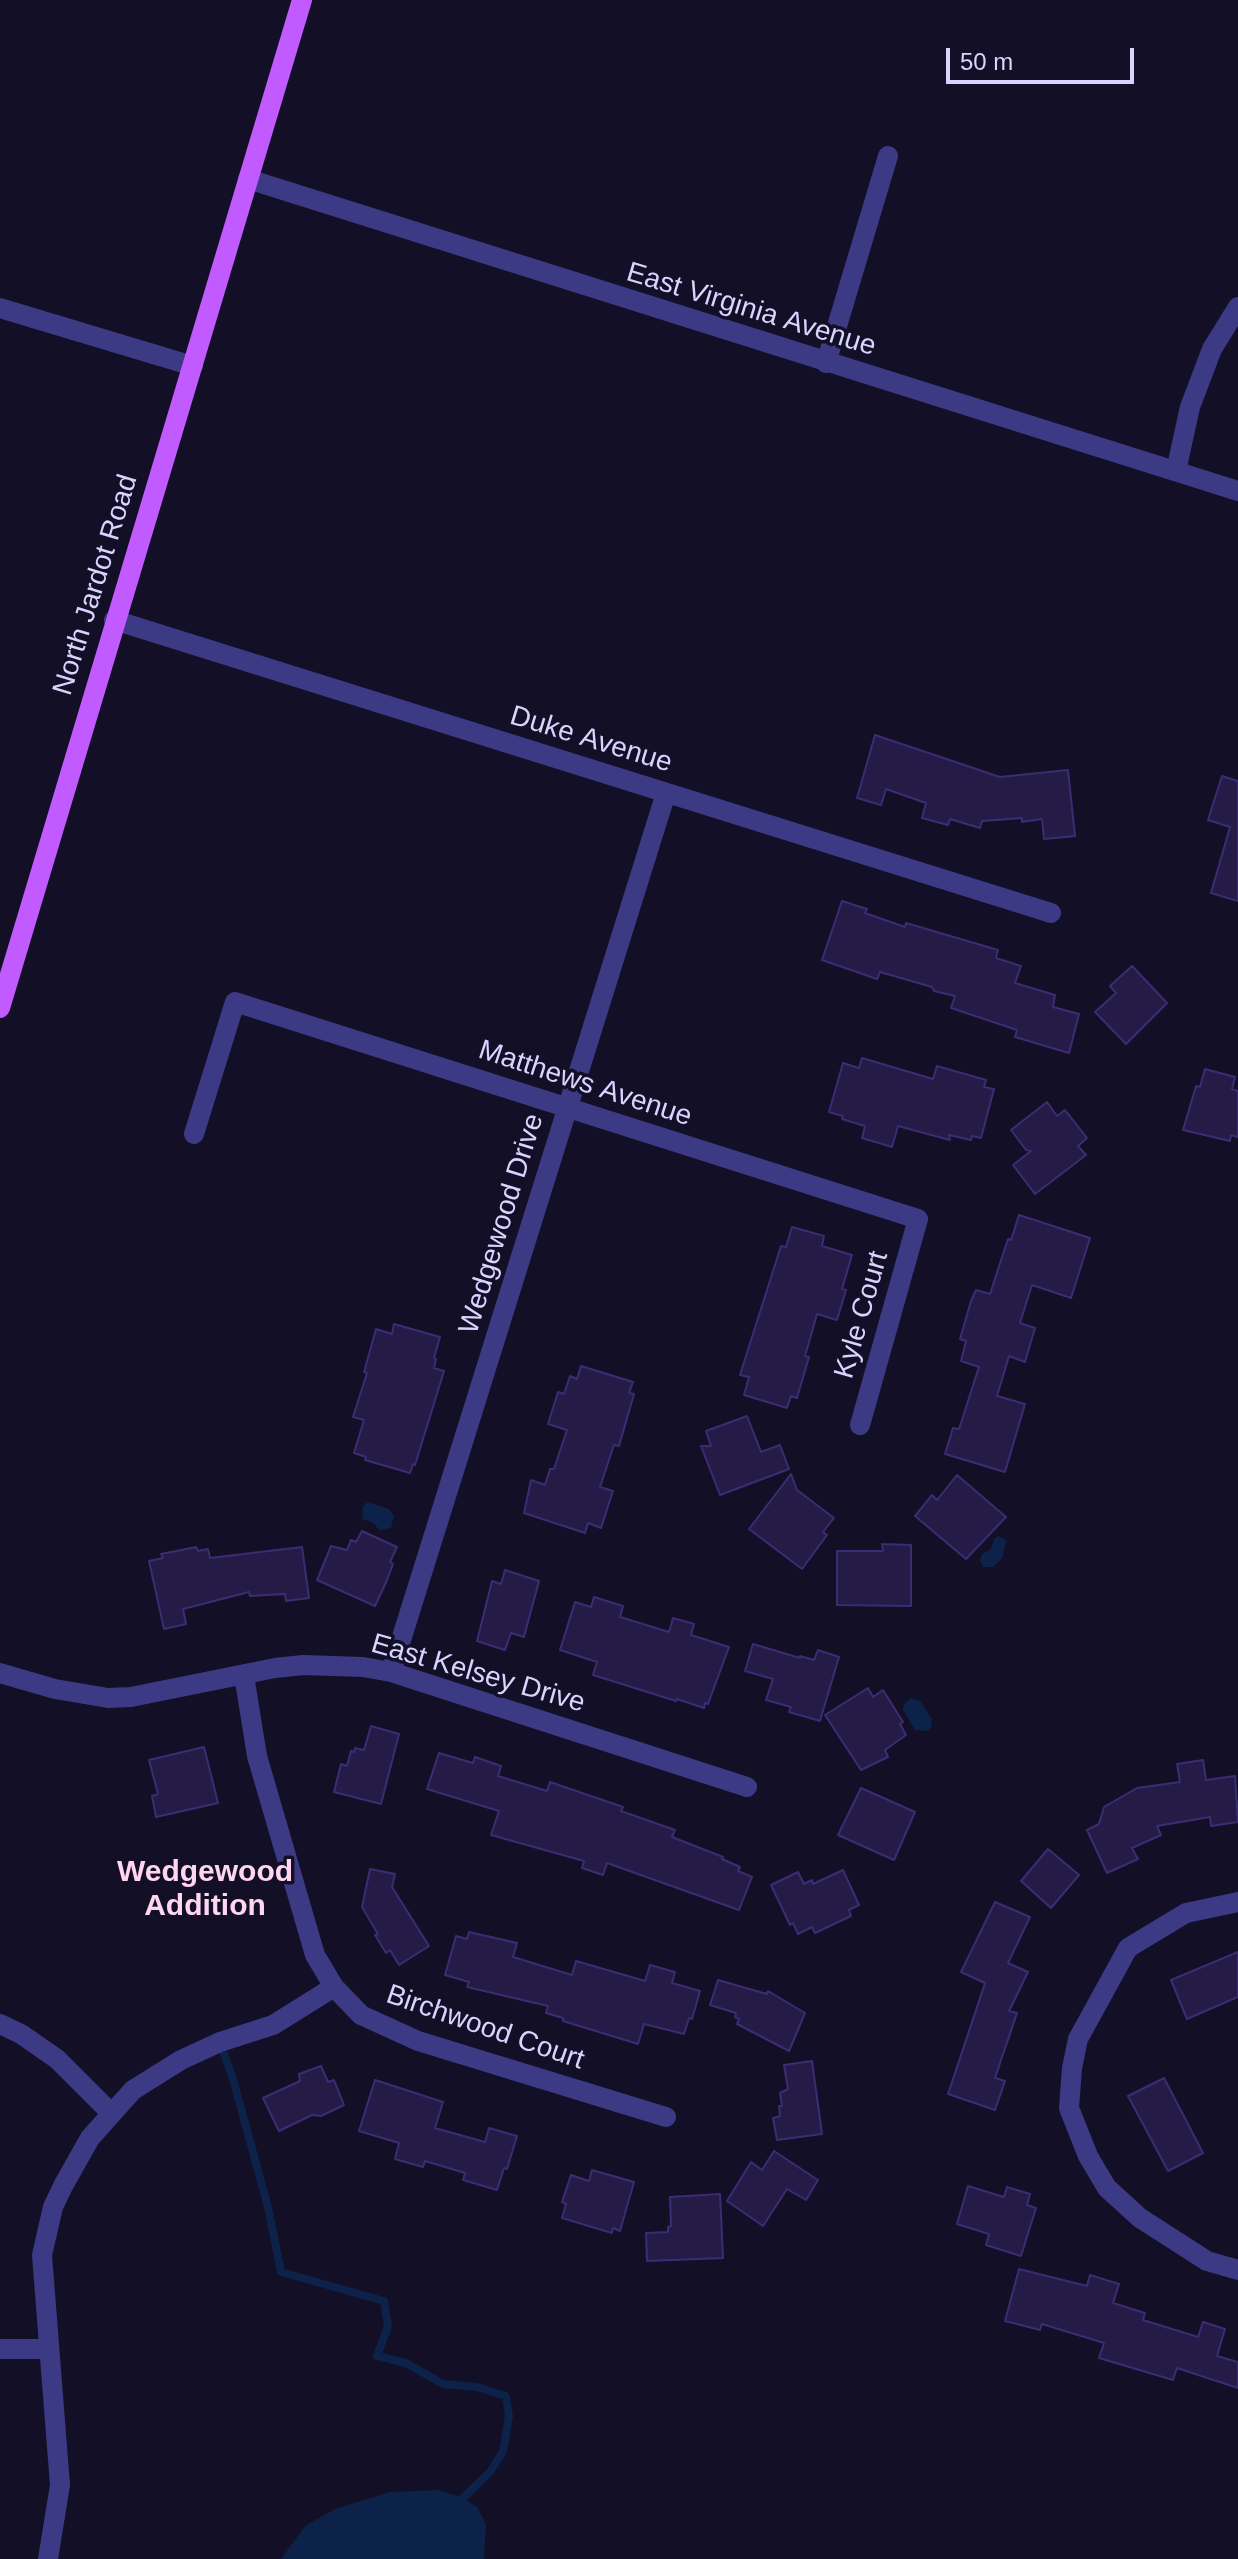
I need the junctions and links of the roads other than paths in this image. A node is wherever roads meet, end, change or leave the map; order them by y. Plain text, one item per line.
1 (302, 0) edge
2 (888, 156) dead end
3 (248, 179) junction
4 (1238, 307) edge
5 (0, 308) edge
6 (826, 363) junction
7 (193, 366) junction
8 (1176, 471) junction
9 (1238, 491) edge
10 (114, 620) junction
11 (666, 793) junction
12 (1051, 913) dead end
13 (0, 1008) edge
14 (567, 1109) junction
15 (194, 1134) dead end
16 (918, 1219) joint
17 (860, 1425) dead end
18 (391, 1672) junction
19 (0, 1673) edge
20 (244, 1675) junction
21 (747, 1787) dead end
22 (1238, 1902) edge
23 (334, 1987) junction
24 (0, 2024) edge
25 (110, 2112) junction
26 (666, 2117) dead end
27 (1238, 2270) edge
28 (0, 2349) edge
29 (48, 2349) junction
30 (48, 2559) edge

1 - 3 main road, North Jardot Road
2 - 6 street
3 - 6 street, East Virginia Avenue
3 - 7 main road, North Jardot Road
4 - 8 street
5 - 7 street
6 - 8 street, East Virginia Avenue
7 - 10 main road, North Jardot Road
8 - 9 street, East Virginia Avenue
10 - 11 street, Duke Avenue
10 - 13 main road, North Jardot Road
11 - 12 street, Duke Avenue
11 - 14 street, Wedgewood Drive
14 - 15 street, Matthews Avenue
14 - 16 street, Matthews Avenue
14 - 18 street, Wedgewood Drive
16 - 17 street, Kyle Court
18 - 20 street, East Kelsey Drive
18 - 21 street, East Kelsey Drive
19 - 20 street, East Kelsey Drive
20 - 23 street, Birchwood Court
22 - 27 street
23 - 25 street
23 - 26 street, Birchwood Court
24 - 25 street
25 - 29 street
28 - 29 street
29 - 30 street

